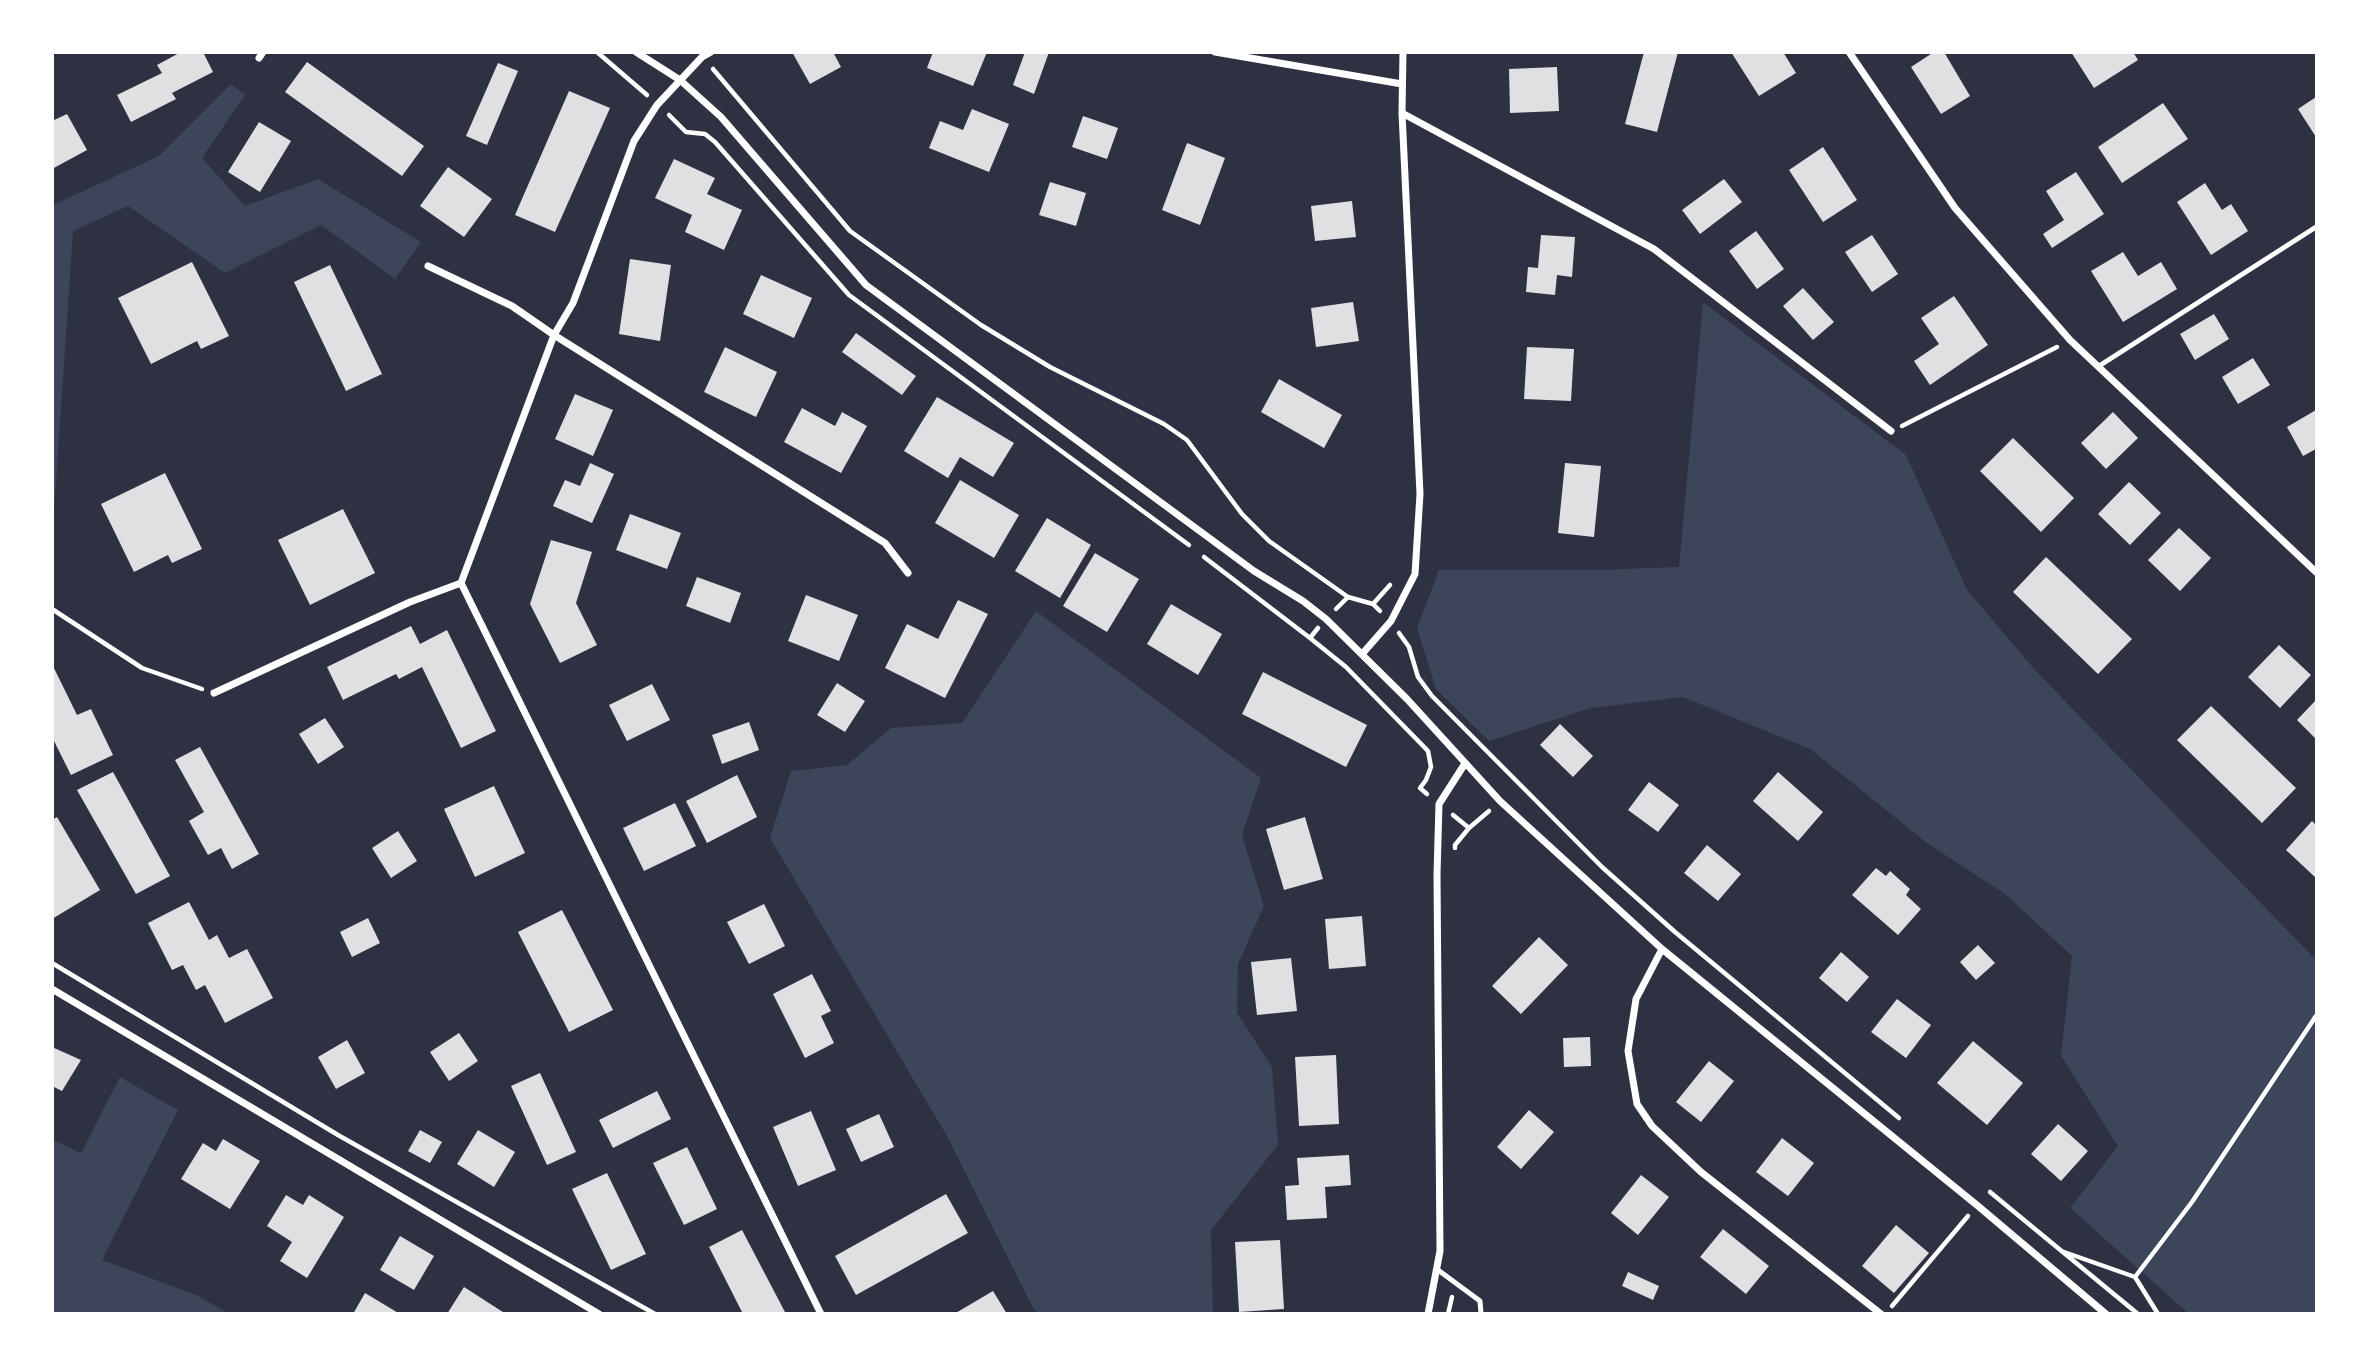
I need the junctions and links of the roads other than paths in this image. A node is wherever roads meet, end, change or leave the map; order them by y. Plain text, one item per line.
1 (636, 52) edge
2 (710, 52) edge
3 (1215, 52) edge
4 (1403, 52) edge
5 (1850, 53) edge
6 (680, 80) junction
7 (1402, 84) junction
8 (1402, 113) junction
9 (2316, 226) edge
10 (428, 265) dead end
11 (554, 335) junction
12 (2099, 366) junction
13 (1891, 432) road end
14 (2316, 572) edge
15 (908, 573) dead end
16 (461, 583) junction
17 (1363, 653) junction
18 (214, 693) road end
19 (1464, 765) junction
20 (1662, 949) junction
21 (52, 989) edge
22 (1438, 1270) junction
23 (599, 1314) edge
24 (821, 1314) edge
25 (1428, 1314) edge
26 (1481, 1314) edge
27 (1883, 1314) edge
28 (2106, 1314) edge

1 - 6 street
2 - 6 street
3 - 7 street
4 - 7 street
5 - 12 street
6 - 11 street
6 - 17 street
7 - 8 street
8 - 13 street
8 - 17 street
9 - 12 lane
10 - 11 street
11 - 15 street
11 - 16 street
12 - 14 street
16 - 18 street
16 - 24 street
17 - 19 street
19 - 20 street
19 - 22 street
20 - 27 street
20 - 28 street
21 - 23 street
22 - 25 street
22 - 26 lane

